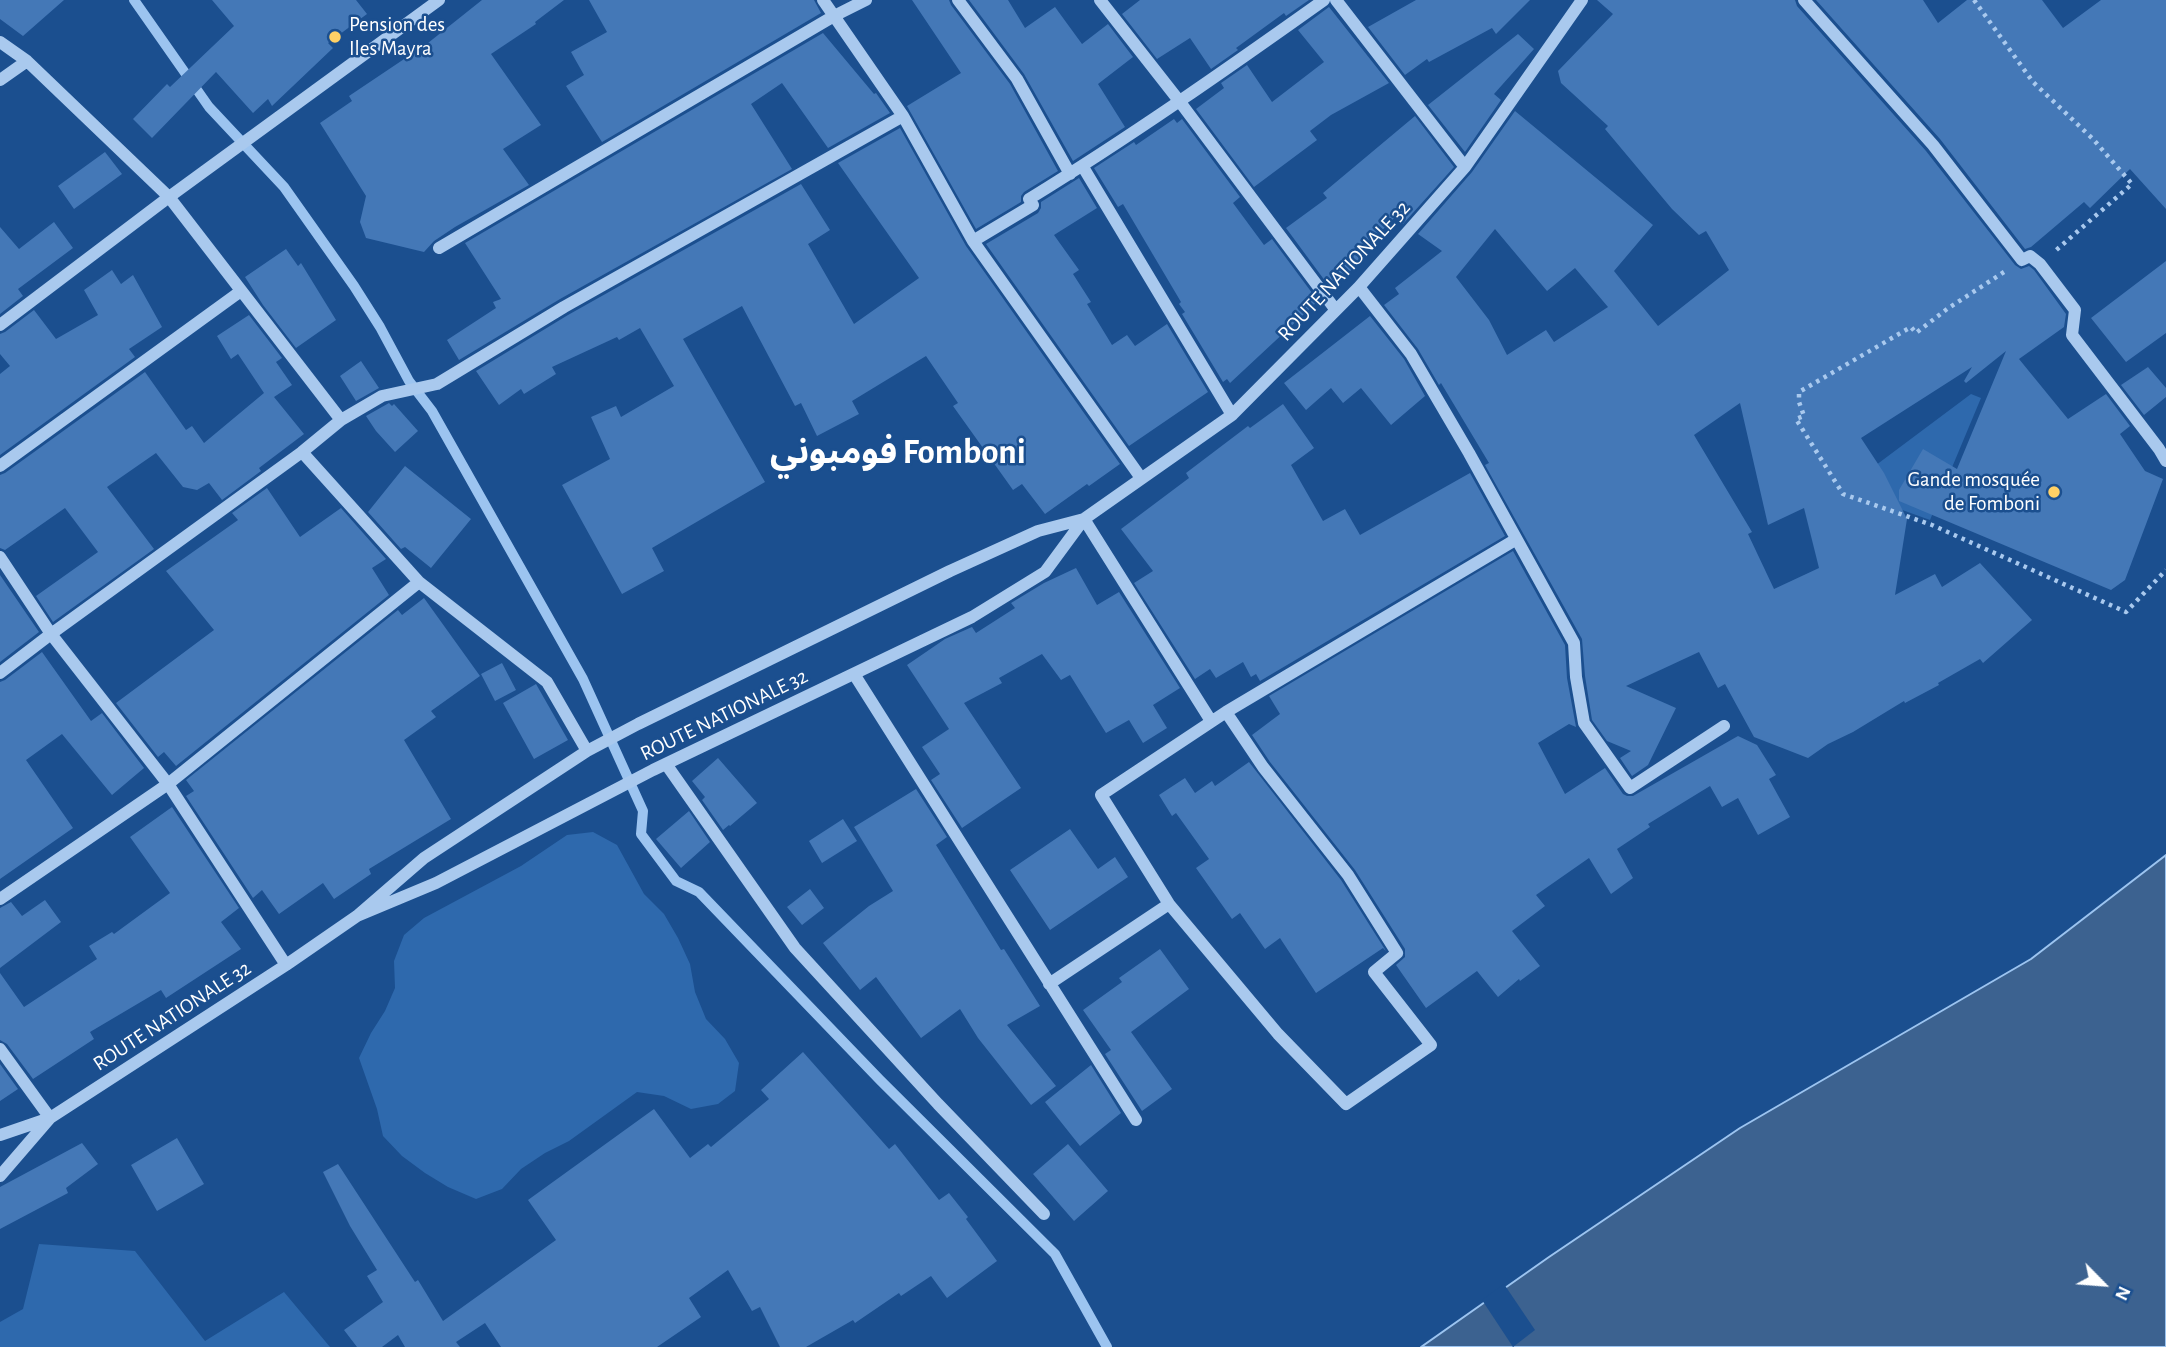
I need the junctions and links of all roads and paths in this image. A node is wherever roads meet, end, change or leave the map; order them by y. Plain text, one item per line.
1 (439, 0) edge
2 (822, 0) edge
3 (866, 0) edge
4 (958, 0) edge
5 (1100, 0) edge
6 (1324, 0) edge
7 (1336, 0) edge
8 (1582, 0) edge
9 (1804, 0) edge
10 (1974, 0) edge
11 (834, 16) junction
12 (0, 42) edge
13 (27, 61) junction
14 (0, 80) edge
15 (1180, 102) junction
16 (903, 116) junction
17 (1083, 167) junction
18 (1465, 167) junction
19 (1070, 174) junction
20 (169, 197) junction
21 (973, 240) junction
22 (439, 248) dead end
23 (2022, 260) junction
24 (2040, 264) junction
25 (1359, 287) junction
26 (241, 291) junction
27 (1335, 309) junction
28 (0, 325) edge
29 (1232, 415) junction
30 (341, 421) junction
31 (302, 452) junction
32 (2166, 461) edge
33 (0, 466) edge
34 (1141, 478) junction
35 (1084, 519) junction
36 (1515, 540) junction
37 (0, 558) edge
38 (2166, 570) edge
39 (419, 582) junction
40 (51, 634) junction
41 (0, 673) edge
42 (854, 674) junction
43 (1226, 712) junction
44 (1211, 721) junction
45 (1724, 726) dead end
46 (593, 748) junction
47 (666, 764) junction
48 (168, 784) junction
49 (0, 899) edge
50 (1169, 904) junction
51 (357, 916) junction
52 (286, 965) junction
53 (1049, 984) junction
54 (0, 1049) edge
55 (50, 1118) junction
56 (1136, 1120) dead end
57 (0, 1135) edge
58 (0, 1176) edge
59 (1044, 1213) dead end

1 - 20 street
2 - 11 street
3 - 11 street
4 - 19 street
5 - 15 street
6 - 15 street
7 - 18 street
8 - 18 street, ROUTE NATIONALE 32
9 - 23 street
10 - 24 path
11 - 16 street
11 - 22 street
12 - 13 street
13 - 14 street
13 - 20 street
15 - 17 street
15 - 27 street
16 - 21 street
16 - 30 street
17 - 19 street
17 - 29 street
18 - 25 street, ROUTE NATIONALE 32
19 - 21 street
20 - 26 street
20 - 28 street
21 - 34 street
23 - 24 street
23 - 38 path
24 - 32 street
25 - 27 street, ROUTE NATIONALE 32
25 - 36 street
26 - 30 street
26 - 33 street
27 - 29 street, ROUTE NATIONALE 32
29 - 34 street, ROUTE NATIONALE 32
30 - 31 street
31 - 39 street
31 - 40 street
34 - 35 street, ROUTE NATIONALE 32
35 - 42 street, ROUTE NATIONALE 32
35 - 44 street
35 - 46 street, ROUTE NATIONALE 32
36 - 43 street
36 - 45 street
37 - 40 street
39 - 46 street
39 - 48 street
40 - 41 street
40 - 48 street
42 - 47 street, ROUTE NATIONALE 32
42 - 53 street
43 - 44 street
43 - 50 street
44 - 50 street
46 - 51 street, ROUTE NATIONALE 32
47 - 51 street, ROUTE NATIONALE 32
47 - 59 street
48 - 49 street
48 - 52 street
50 - 53 street
51 - 52 street, ROUTE NATIONALE 32
52 - 55 street, ROUTE NATIONALE 32
53 - 56 street
54 - 55 street
55 - 57 street, ROUTE NATIONALE 32
55 - 58 street

